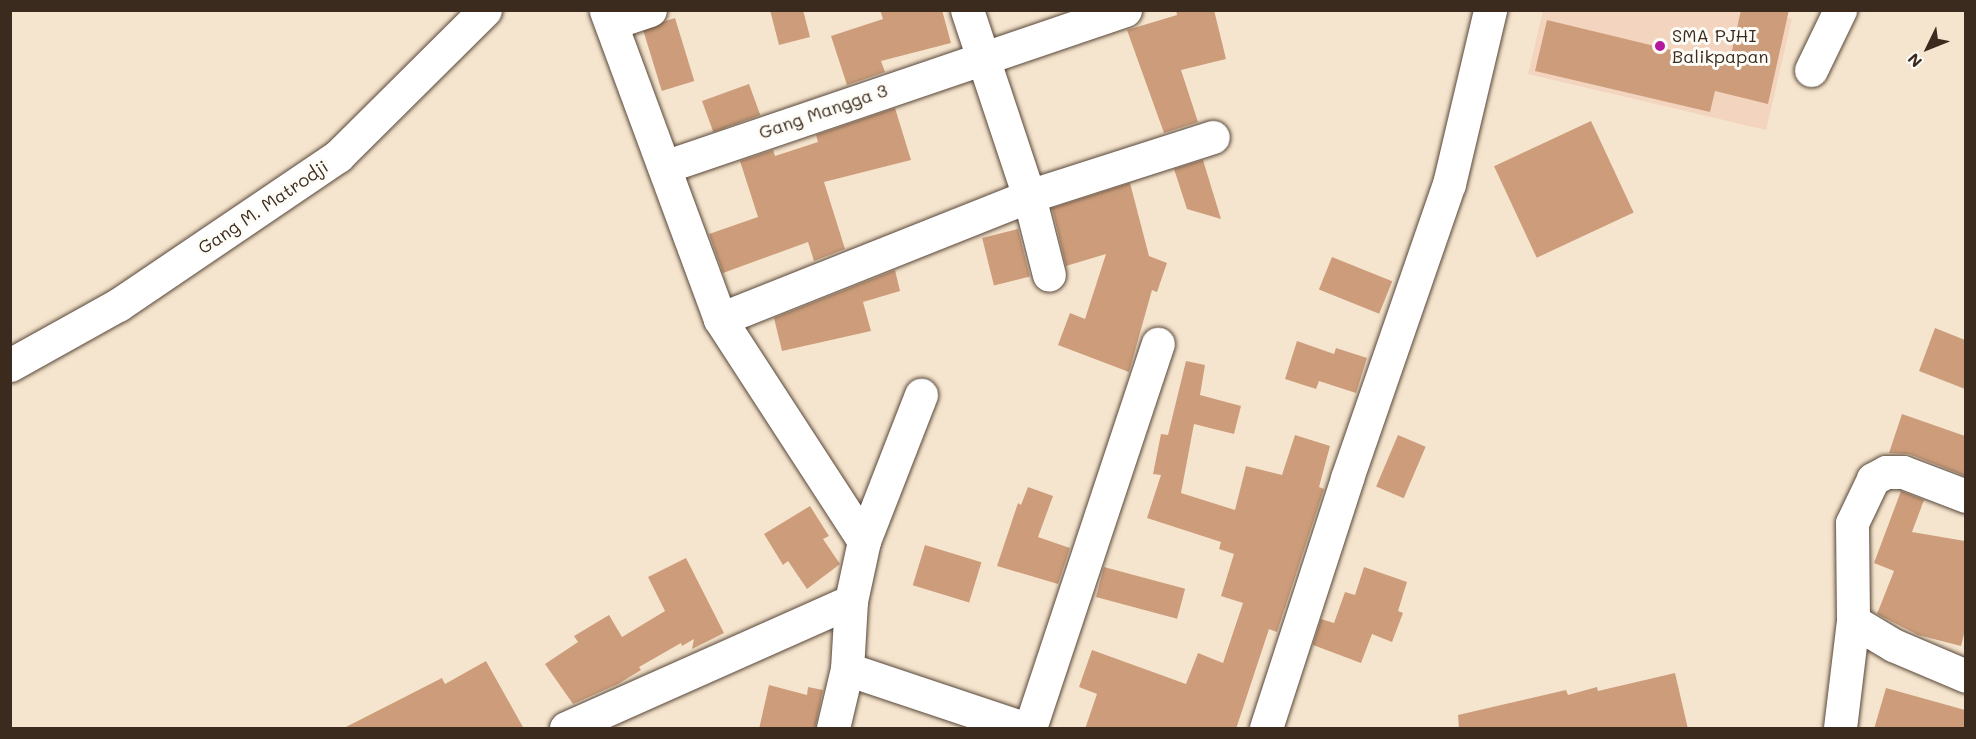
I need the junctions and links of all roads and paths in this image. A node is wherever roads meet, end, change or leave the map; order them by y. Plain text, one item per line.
1 (485, 10) edge
2 (650, 10) edge
3 (968, 10) edge
4 (1125, 10) edge
5 (1490, 10) edge
6 (1840, 10) edge
7 (609, 17) edge
8 (983, 56) junction
9 (1811, 70) dead end
10 (1213, 136) dead end
11 (664, 166) junction
12 (1029, 196) junction
13 (1049, 275) dead end
14 (720, 319) junction
15 (1158, 344) dead end
16 (10, 365) edge
17 (921, 396) dead end
18 (1965, 496) edge
19 (864, 541) junction
20 (851, 601) junction
21 (1853, 621) junction
22 (847, 669) junction
23 (1965, 676) edge
24 (618, 716) edge
25 (566, 729) edge
26 (833, 729) edge
27 (1023, 729) edge
28 (1030, 729) edge
29 (1266, 729) edge
30 (1840, 729) edge

1 - 16 street, Gang M. Matrodji
2 - 7 street
3 - 8 street
4 - 8 street, Gang Mangga 3
5 - 29 street
6 - 9 street
7 - 11 street
8 - 11 street, Gang Mangga 3
8 - 12 street
10 - 12 street
11 - 14 street
12 - 13 street
12 - 14 street
14 - 19 street
15 - 28 street
17 - 19 street
18 - 21 street
19 - 20 street
20 - 22 street
20 - 24 street
21 - 23 street
21 - 30 street
22 - 26 street
22 - 27 street
24 - 25 street

